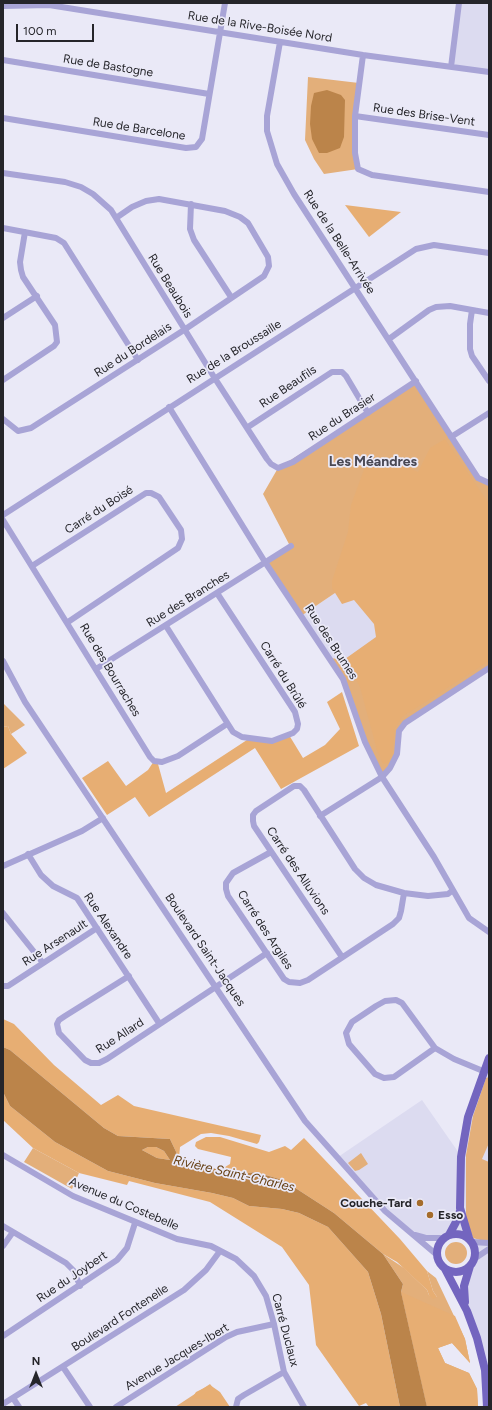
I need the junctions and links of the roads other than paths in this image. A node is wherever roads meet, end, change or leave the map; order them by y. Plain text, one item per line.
1 (225, 3) edge
2 (459, 3) edge
3 (49, 4) edge
4 (3, 6) edge
5 (221, 32) junction
6 (280, 42) junction
7 (363, 55) junction
8 (3, 60) edge
9 (451, 67) junction
10 (489, 72) edge
11 (209, 94) junction
12 (355, 116) junction
13 (3, 118) edge
14 (489, 135) edge
15 (3, 173) edge
16 (489, 192) edge
17 (191, 204) junction
18 (116, 218) junction
19 (3, 228) edge
20 (25, 232) junction
21 (489, 253) edge
22 (355, 288) junction
23 (37, 296) junction
24 (232, 296) junction
25 (472, 310) junction
26 (489, 313) edge
27 (3, 318) edge
28 (184, 330) junction
29 (389, 339) junction
30 (138, 360) junction
31 (214, 377) junction
32 (3, 380) edge
33 (416, 381) junction
34 (489, 381) edge
35 (169, 407) junction
36 (368, 413) junction
37 (489, 413) edge
38 (3, 419) edge
39 (248, 427) junction
40 (451, 436) junction
41 (278, 468) joint
42 (489, 483) edge
43 (3, 516) edge
44 (3, 520) edge
45 (291, 546) dead end
46 (265, 562) junction
47 (32, 566) junction
48 (217, 593) junction
49 (68, 622) junction
50 (166, 626) junction
51 (3, 661) edge
52 (489, 668) edge
53 (96, 669) junction
54 (227, 724) junction
55 (382, 777) junction
56 (320, 816) junction
57 (103, 818) junction
58 (271, 852) junction
59 (28, 854) junction
60 (3, 866) edge
61 (453, 890) junction
62 (404, 893) junction
63 (3, 913) edge
64 (97, 928) junction
65 (489, 932) edge
66 (267, 953) junction
67 (342, 957) junction
68 (43, 963) junction
69 (129, 976) junction
70 (3, 986) edge
71 (215, 986) junction
72 (159, 1023) junction
73 (435, 1048) junction
74 (489, 1058) edge
75 (483, 1071) junction
76 (3, 1155) edge
77 (460, 1208) junction
78 (135, 1223) junction
79 (3, 1226) edge
80 (13, 1232) junction
81 (411, 1234) junction
82 (446, 1236) junction
83 (470, 1240) junction
84 (489, 1243) edge
85 (3, 1246) edge
86 (489, 1249) edge
87 (220, 1250) junction
88 (436, 1255) junction
89 (472, 1263) junction
90 (445, 1269) junction
91 (80, 1286) junction
92 (467, 1311) junction
93 (274, 1324) junction
94 (3, 1336) edge
95 (63, 1367) junction
96 (284, 1372) junction
97 (12, 1398) junction
98 (3, 1404) edge
99 (19, 1407) edge
100 (90, 1407) edge
101 (116, 1407) edge
102 (236, 1407) edge
103 (304, 1407) edge
104 (487, 1407) edge

1 - 5 street, Rue de Barcelone
2 - 9 street
3 - 4 street, Rue de la Rive-Boisée Nord
3 - 5 street, Rue de la Rive-Boisée Nord
5 - 6 street, Rue de la Rive-Boisée Nord
5 - 11 street, Rue de Barcelone
6 - 7 street, Rue de la Rive-Boisée Nord
6 - 22 street, Rue de la Belle-Arrivée
7 - 9 street, Rue de la Rive-Boisée Nord
7 - 12 street
8 - 11 street, Rue de Bastogne
9 - 10 street, Rue de la Rive-Boisée Nord
11 - 13 street, Rue de Barcelone
12 - 14 street, Rue des Brise-Vent
12 - 16 street
15 - 18 street, Rue Beaubois
17 - 18 street
17 - 24 street
17 - 24 street, Rue du Bordelais
18 - 28 street, Rue Beaubois
19 - 20 street
20 - 23 street
20 - 30 street
21 - 22 street, Rue de la Broussaille
22 - 29 street, Rue de la Belle-Arrivée
22 - 31 street, Rue de la Broussaille
23 - 27 street
23 - 32 street
24 - 28 street, Rue du Bordelais
25 - 26 street
25 - 29 street
25 - 34 street
28 - 30 street, Rue du Bordelais
28 - 31 street, Rue Beaubois
29 - 33 street, Rue de la Belle-Arrivée
30 - 38 street, Rue du Bordelais
31 - 35 street, Rue de la Broussaille
31 - 39 street, Rue Beaubois
33 - 36 street, Rue du Brasier
33 - 40 street, Rue de la Belle-Arrivée
35 - 43 street, Rue de la Broussaille
35 - 46 street, Rue des Brumes
36 - 39 street, Rue Beaufils
36 - 41 street, Rue du Brasier
37 - 40 street
39 - 41 street, Rue Beaubois
40 - 42 street
44 - 47 street, Rue des Bourraches
45 - 46 street, Rue des Branches
46 - 48 street, Rue des Branches
46 - 55 street, Rue des Brumes
47 - 49 street, Rue des Bourraches
47 - 49 street, Carré du Boisé
48 - 50 street, Rue des Branches
48 - 54 street, Carré du Brûlé
49 - 53 street, Rue des Bourraches
50 - 53 street, Rue des Branches
50 - 54 street, Carré du Brûlé
51 - 57 street, Boulevard Saint-Jacques
52 - 55 street
53 - 54 street, Rue des Bourraches
55 - 56 street
55 - 61 street, Rue des Brumes
56 - 58 street, Carré des Alluvions
56 - 62 street, Carré des Alluvions
57 - 59 street
57 - 71 street, Boulevard Saint-Jacques
58 - 66 street, Carré des Argiles
58 - 67 street, Carré des Alluvions
59 - 60 street
59 - 64 street, Rue Alexandre
61 - 62 street, Carré des Alluvions
61 - 65 street, Rue des Brumes
62 - 67 street, Carré des Argiles
63 - 68 street
64 - 68 street, Rue Arsenault
64 - 69 street, Rue Alexandre
66 - 67 street, Carré des Argiles
66 - 71 street, Rue Allard
68 - 70 street, Rue Arsenault
69 - 72 street, Rue Alexandre
69 - 72 street, Rue Allard
71 - 72 street, Rue Allard
71 - 81 street, Boulevard Saint-Jacques
73 - 73 street
73 - 75 street
74 - 75 main road
75 - 77 main road
76 - 78 street, Avenue du Costebelle
77 - 82 main road
77 - 83 main road
78 - 87 street, Avenue du Costebelle
78 - 91 street, Rue du Joybert
79 - 80 street
80 - 85 street
80 - 91 street
81 - 82 street
81 - 88 street, Boulevard Saint-Jacques
82 - 83 main road
82 - 88 main road
83 - 84 street
83 - 89 main road
86 - 89 street
87 - 93 street, Carré Duclaux
87 - 95 street, Boulevard Fontenelle
88 - 90 main road
89 - 90 main road
89 - 92 main road
90 - 92 main road
91 - 94 street, Rue du Joybert
92 - 104 main road
93 - 96 street, Carré Duclaux
93 - 101 street, Avenue Jacques-Ibert
95 - 97 street, Boulevard Fontenelle
95 - 100 street
96 - 102 street
96 - 103 street, Carré Duclaux
97 - 98 street, Boulevard Fontenelle
97 - 99 street

